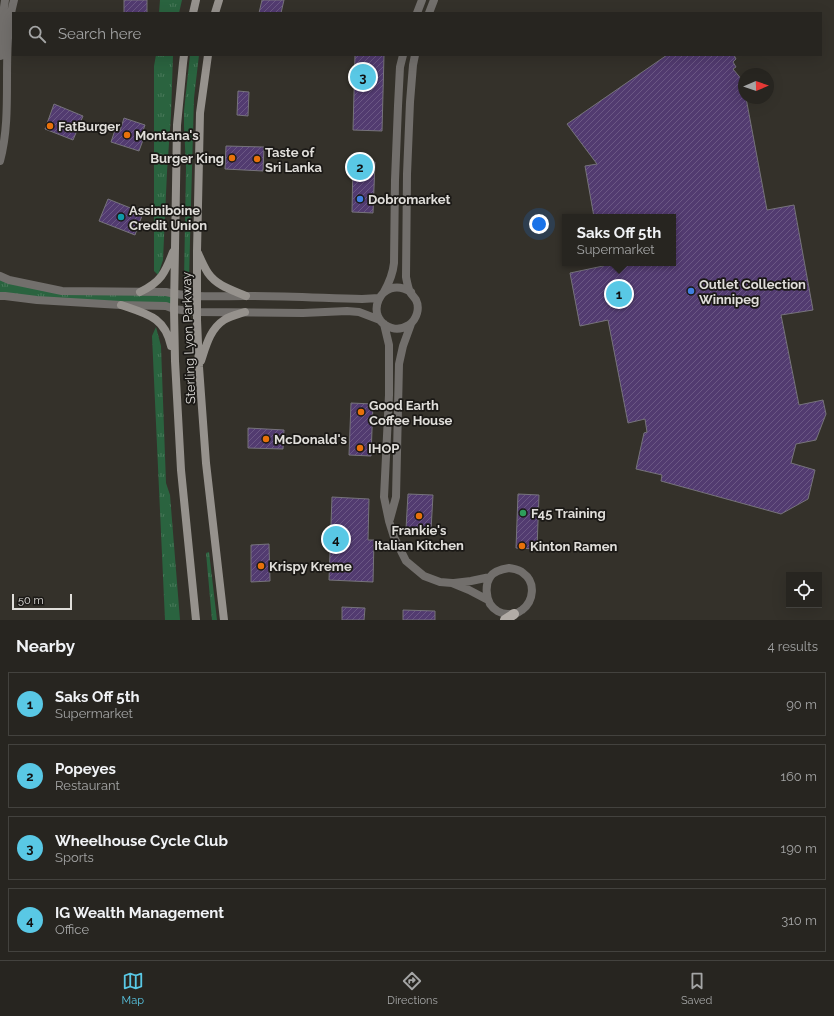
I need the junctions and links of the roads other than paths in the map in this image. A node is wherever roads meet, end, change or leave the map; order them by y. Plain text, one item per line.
1 (5, 0) edge
2 (14, 0) edge
3 (196, 0) edge
4 (219, 0) edge
5 (422, 0) edge
6 (434, 0) edge
7 (193, 12) edge
8 (215, 12) edge
9 (417, 12) edge
10 (429, 12) edge
11 (0, 56) edge
12 (184, 56) edge
13 (208, 56) edge
14 (403, 56) edge
15 (415, 56) edge
16 (0, 161) edge
17 (175, 245) junction
18 (197, 251) junction
19 (0, 276) edge
20 (140, 292) junction
21 (411, 292) junction
22 (175, 294) junction
23 (381, 295) junction
24 (0, 296) edge
25 (197, 296) junction
26 (246, 296) junction
27 (122, 305) junction
28 (174, 309) junction
29 (197, 312) junction
30 (245, 312) junction
31 (382, 322) junction
32 (411, 324) junction
33 (175, 361) junction
34 (199, 367) junction
35 (389, 521) junction
36 (490, 577) junction
37 (452, 583) junction
38 (488, 600) junction
39 (514, 614) junction
40 (196, 620) edge
41 (224, 620) edge
42 (505, 620) edge

1 - 11 street
2 - 16 street
3 - 7 main road
4 - 8 main road
5 - 9 street
6 - 10 street
12 - 17 main road, Sterling Lyon Parkway
13 - 18 main road, Sterling Lyon Parkway
14 - 23 street
15 - 21 street
17 - 20 main road
17 - 22 main road, Sterling Lyon Parkway
18 - 25 main road, Sterling Lyon Parkway
18 - 26 main road
19 - 20 street
20 - 22 street
21 - 23 street
21 - 32 street
22 - 25 street
22 - 28 main road, Sterling Lyon Parkway
23 - 26 street
23 - 31 street
24 - 27 street
25 - 26 street
25 - 29 main road, Sterling Lyon Parkway
27 - 28 street
27 - 33 main road
28 - 29 street
28 - 33 main road, Sterling Lyon Parkway
29 - 30 street
29 - 34 main road, Sterling Lyon Parkway
30 - 31 street
30 - 34 main road
31 - 32 street
31 - 35 street
32 - 35 street
33 - 40 main road, Sterling Lyon Parkway
34 - 41 main road, Sterling Lyon Parkway
35 - 37 street
36 - 37 street
36 - 38 street
36 - 39 street
37 - 38 street
38 - 39 street
39 - 42 main road

